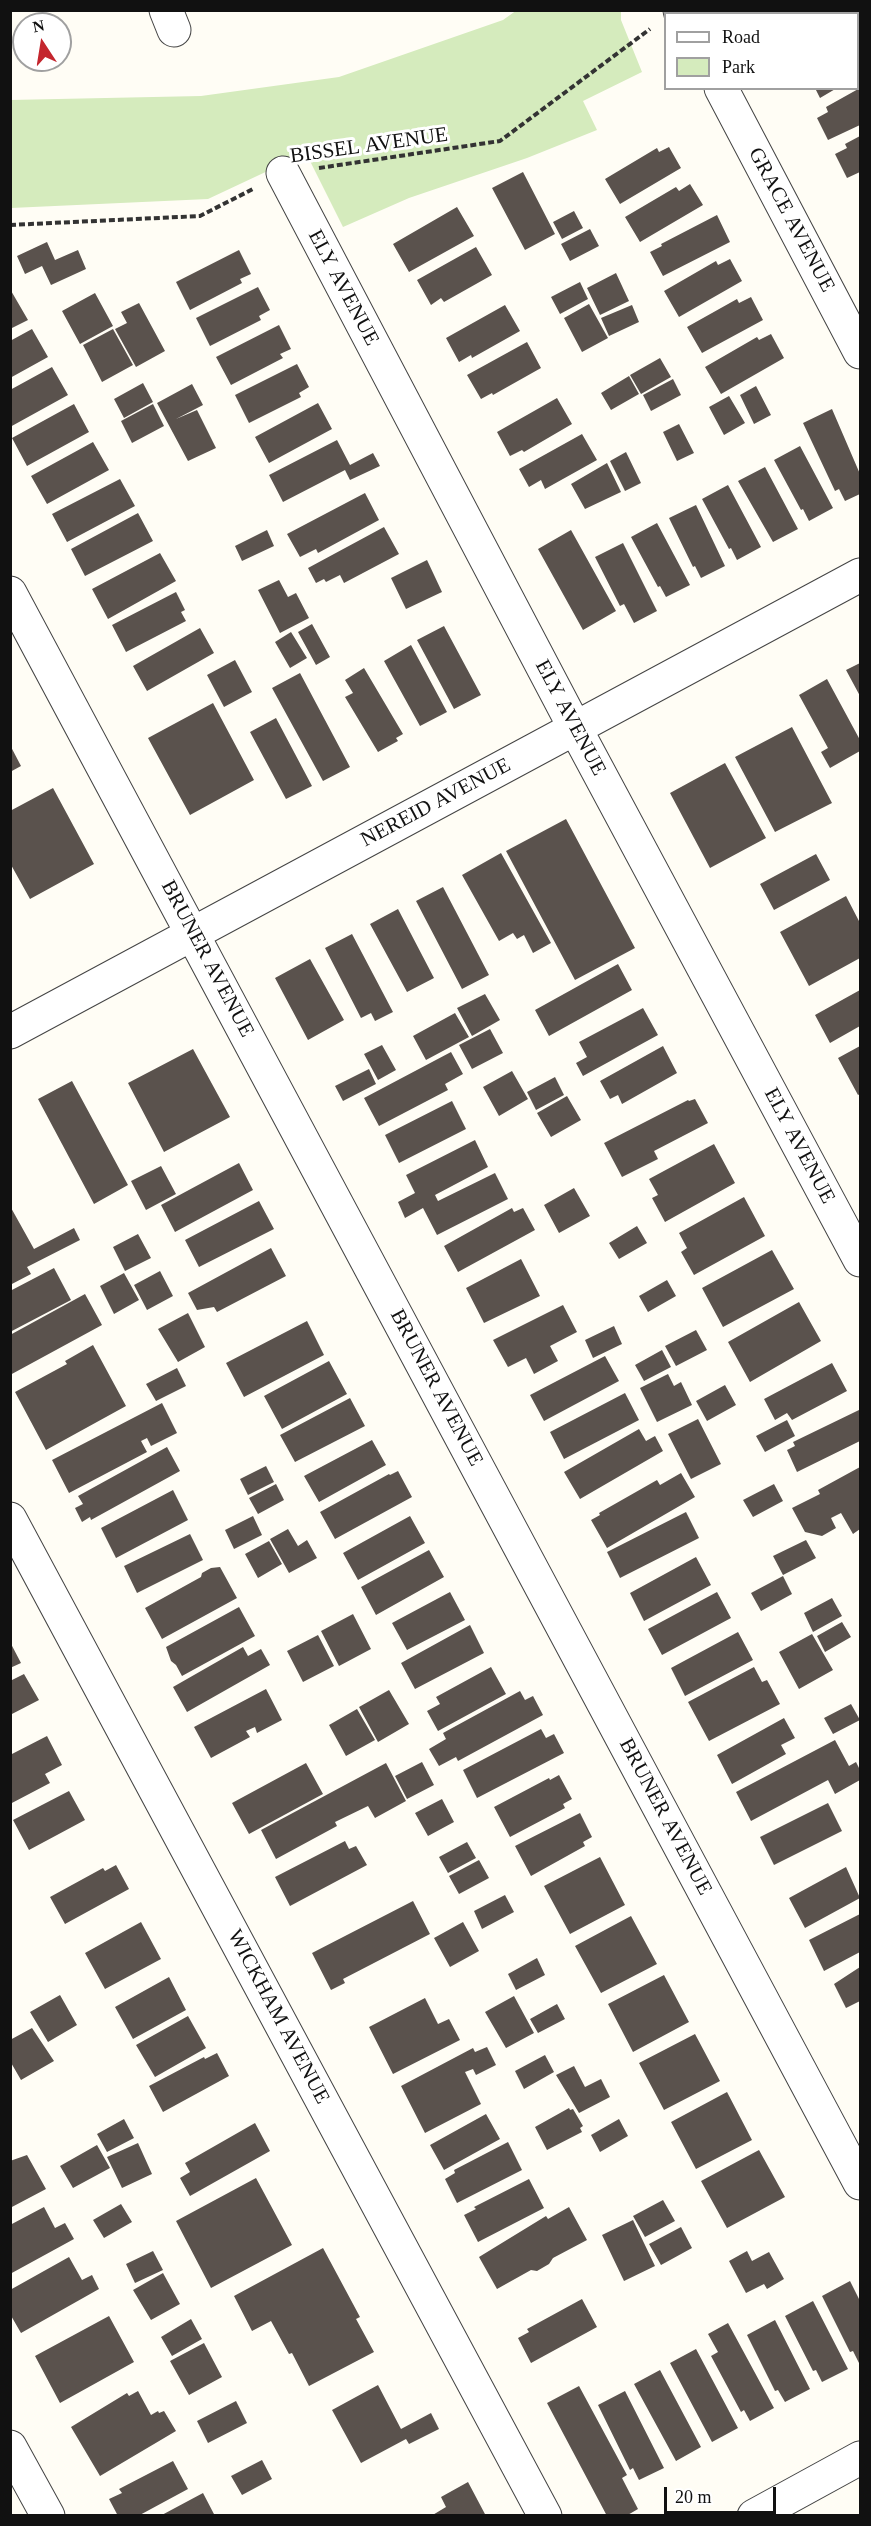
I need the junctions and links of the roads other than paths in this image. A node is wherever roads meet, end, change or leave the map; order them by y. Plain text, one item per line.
1 (722, 90) edge
2 (283, 174) road end
3 (861, 352) edge
4 (861, 575) edge
5 (10, 593) edge
6 (575, 728) junction
7 (194, 934) junction
8 (10, 1032) edge
9 (861, 1260) edge
10 (10, 1519) edge
11 (861, 2183) edge
12 (10, 2447) edge
13 (861, 2458) edge
14 (48, 2516) edge
15 (545, 2516) edge
16 (754, 2516) edge

1 - 3 street, GRACE AVENUE
2 - 6 street, ELY AVENUE
4 - 6 street, NEREID AVENUE
5 - 7 street, BRUNER AVENUE
6 - 7 street, NEREID AVENUE
6 - 9 street, ELY AVENUE
7 - 8 street, NEREID AVENUE
7 - 11 street, BRUNER AVENUE
10 - 15 street, WICKHAM AVENUE
12 - 14 street
13 - 16 street

